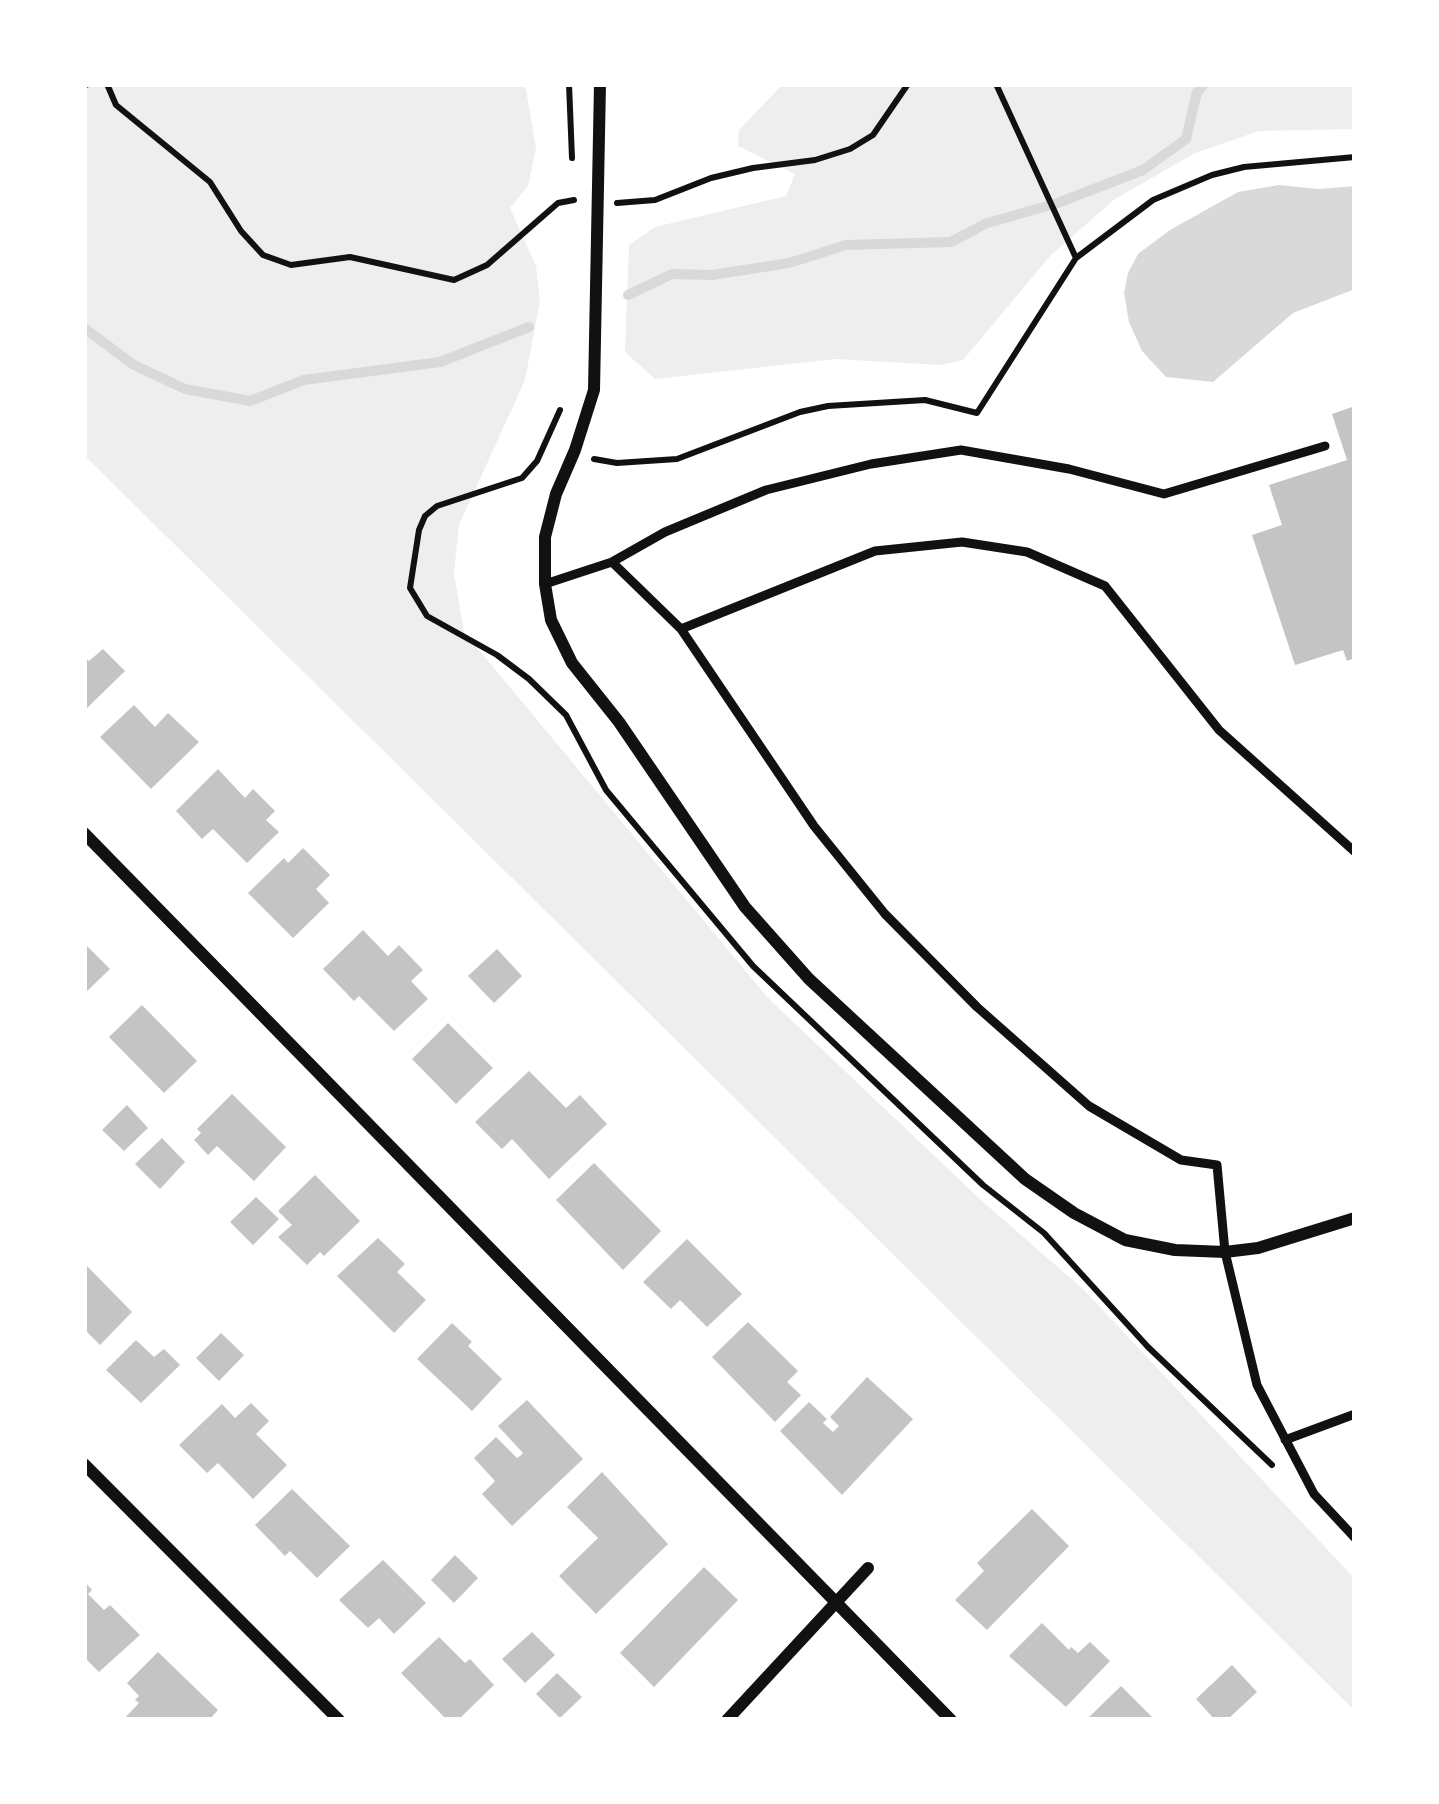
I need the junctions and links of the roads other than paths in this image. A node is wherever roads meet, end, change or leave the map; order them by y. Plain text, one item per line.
1 (601, 84) edge
2 (1325, 446) dead end
3 (612, 562) junction
4 (545, 584) junction
5 (681, 629) junction
6 (84, 833) edge
7 (1355, 852) edge
8 (1355, 1218) edge
9 (1225, 1252) junction
10 (1355, 1414) edge
11 (1286, 1440) junction
12 (84, 1464) edge
13 (1355, 1538) edge
14 (868, 1568) dead end
15 (836, 1602) junction
16 (339, 1720) edge
17 (727, 1720) edge
18 (951, 1720) edge

1 - 4 street
2 - 3 lane
3 - 4 lane
3 - 5 lane
4 - 9 street
5 - 7 lane
5 - 9 lane
6 - 15 street
8 - 9 street
9 - 11 lane
10 - 11 lane
11 - 13 lane
12 - 16 street
14 - 15 street
15 - 17 street
15 - 18 street

